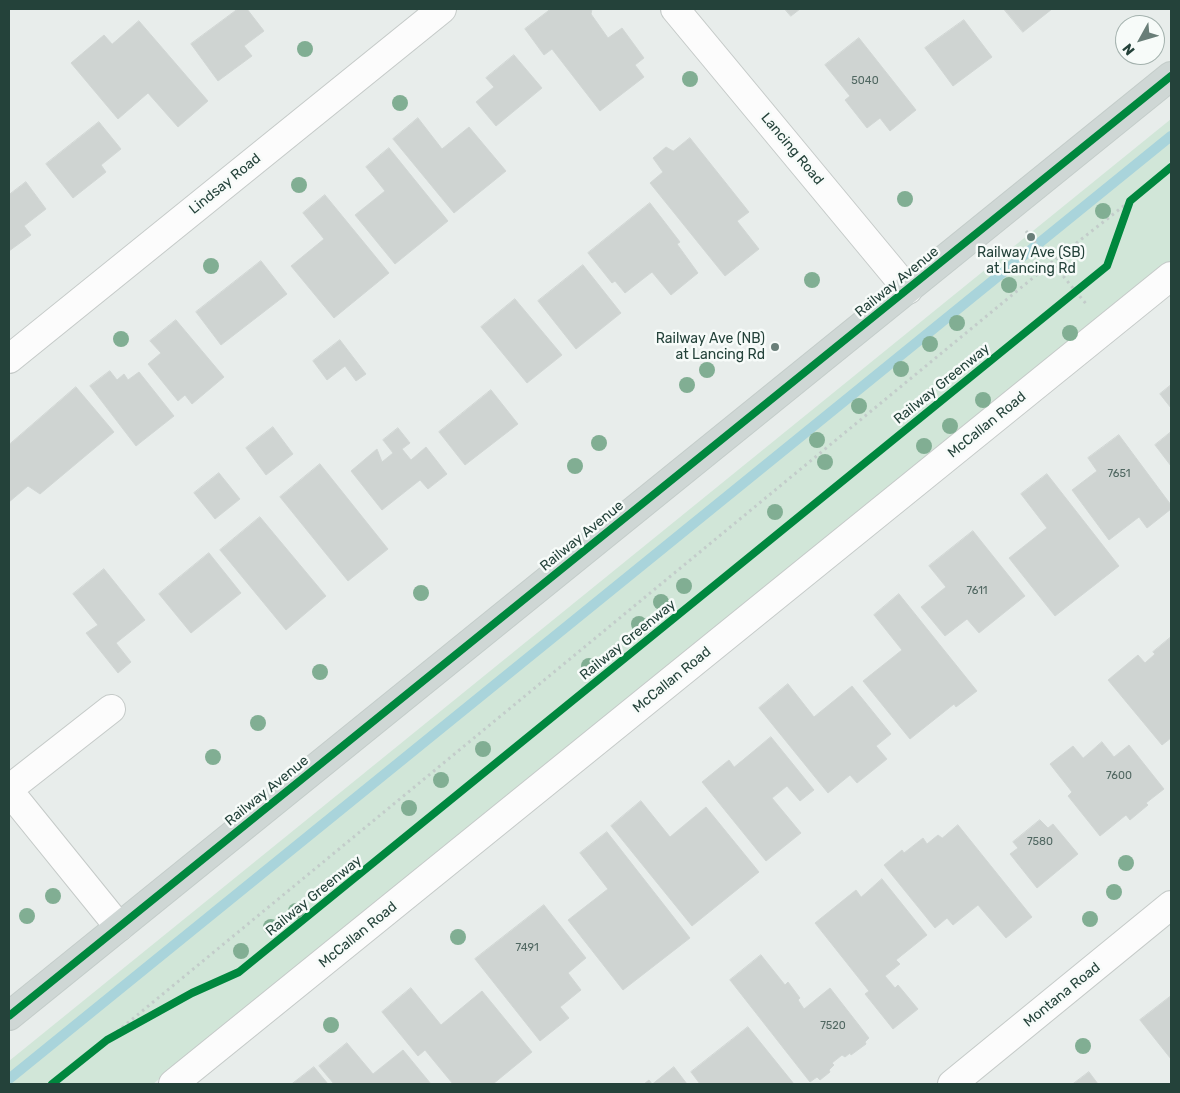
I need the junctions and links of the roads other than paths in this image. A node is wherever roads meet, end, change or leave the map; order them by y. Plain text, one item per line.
1 (442, 9) edge
2 (676, 9) edge
3 (1171, 76) edge
4 (1171, 276) edge
5 (908, 290) junction
6 (9, 359) edge
7 (111, 709) dead end
8 (9, 790) edge
9 (1171, 905) edge
10 (119, 926) junction
11 (9, 1016) edge
12 (174, 1084) edge
13 (952, 1084) edge

1 - 6 street, Lindsay Road
2 - 5 street, Lancing Road
3 - 5 main road, Railway Avenue
4 - 12 street, McCallan Road
5 - 10 main road, Railway Avenue
7 - 8 street
8 - 10 street
9 - 13 street, Montana Road
10 - 11 main road, Railway Avenue

